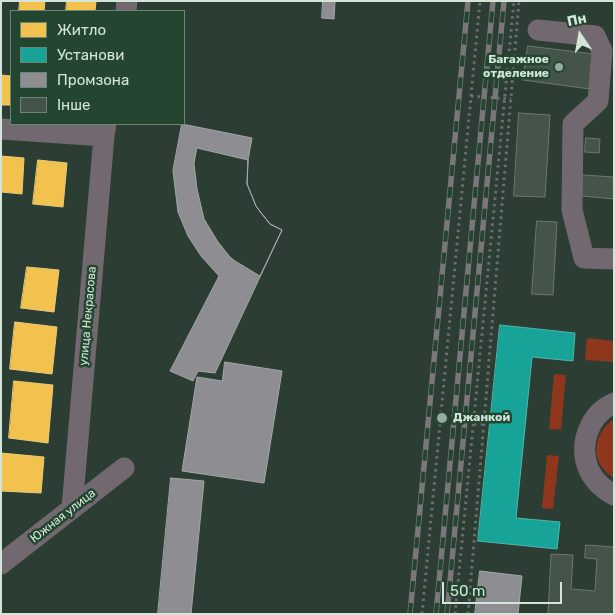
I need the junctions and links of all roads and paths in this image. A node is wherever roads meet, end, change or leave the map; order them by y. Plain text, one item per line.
1 (480, 1) edge
2 (514, 1) edge
3 (519, 1) edge
4 (538, 30) dead end
5 (471, 96) junction
6 (505, 99) junction
7 (511, 99) junction
8 (1, 129) edge
9 (105, 130) edge
10 (614, 259) edge
11 (614, 403) edge
12 (474, 424) junction
13 (484, 424) junction
14 (124, 468) dead end
15 (614, 495) edge
16 (72, 508) junction
17 (1, 564) edge
18 (422, 614) edge
19 (455, 614) edge
20 (468, 614) edge

1 - 5 path
2 - 6 path
3 - 7 path
4 - 10 street
5 - 6 path
5 - 18 path
6 - 7 path
6 - 12 path
7 - 13 path
8 - 9 street
9 - 16 street, улица Некрасова
11 - 15 street
12 - 13 path
12 - 19 path
13 - 20 path
14 - 16 street, Южная улица
16 - 17 street, Южная улица

